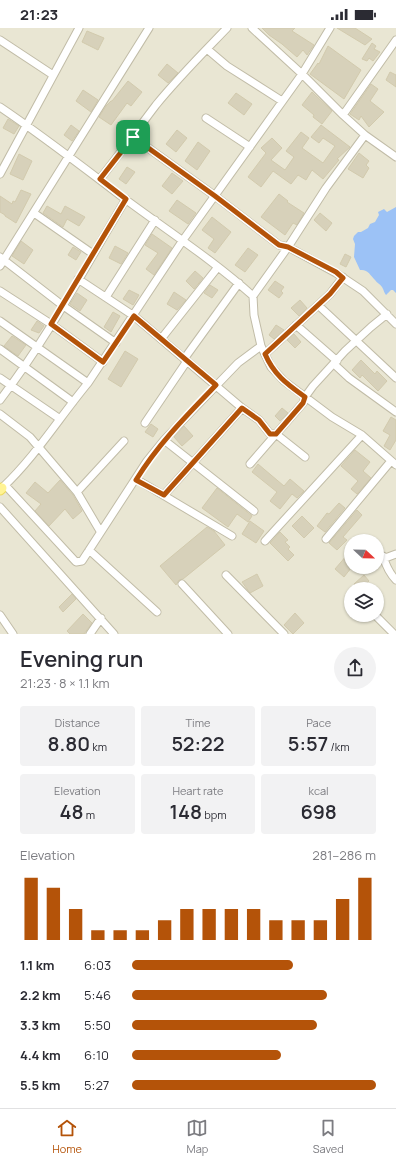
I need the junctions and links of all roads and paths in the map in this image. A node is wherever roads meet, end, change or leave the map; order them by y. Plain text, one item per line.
1 (79, 28) edge
2 (148, 28) edge
3 (227, 28) edge
4 (252, 28) edge
5 (330, 28) edge
6 (0, 40) edge
7 (396, 40) edge
8 (207, 49) junction
9 (302, 74) junction
10 (53, 75) junction
11 (282, 101) junction
12 (0, 107) edge
13 (343, 115) junction
14 (206, 118) dead end
15 (27, 125) junction
16 (365, 135) junction
17 (133, 137) junction
18 (250, 147) junction
19 (70, 156) junction
20 (396, 157) edge
21 (0, 174) edge
22 (100, 179) junction
23 (215, 196) junction
24 (126, 199) junction
25 (34, 213) junction
26 (155, 220) junction
27 (183, 240) junction
28 (288, 247) junction
29 (93, 254) junction
30 (1, 261) edge
31 (218, 267) junction
32 (343, 278) junction
33 (78, 279) junction
34 (239, 283) junction
35 (0, 291) edge
36 (253, 296) junction
37 (106, 297) junction
38 (318, 304) junction
39 (62, 305) junction
40 (387, 314) junction
41 (134, 316) junction
42 (0, 321) edge
43 (51, 324) junction
44 (396, 324) edge
45 (296, 325) junction
46 (161, 339) junction
47 (356, 340) junction
48 (116, 343) junction
49 (37, 346) junction
50 (261, 346) junction
51 (0, 349) edge
52 (265, 354) junction
53 (185, 360) junction
54 (103, 362) junction
55 (335, 362) junction
56 (24, 366) junction
57 (0, 378) edge
58 (396, 378) edge
59 (88, 383) junction
60 (216, 385) junction
61 (11, 386) junction
62 (305, 397) junction
63 (0, 400) edge
64 (72, 402) junction
65 (242, 408) junction
66 (396, 412) edge
67 (0, 414) edge
68 (60, 419) junction
69 (144, 423) dead end
70 (276, 434) junction
71 (362, 435) junction
72 (164, 440) junction
73 (124, 441) dead end
74 (38, 447) junction
75 (305, 457) dead end
76 (193, 463) junction
77 (393, 463) edge
78 (250, 464) dead end
79 (136, 480) junction
80 (2, 488) edge
81 (76, 492) junction
82 (164, 495) junction
83 (0, 507) edge
84 (254, 511) dead end
85 (100, 531) junction
86 (232, 536) dead end
87 (326, 539) dead end
88 (265, 541) dead end
89 (89, 550) junction
90 (396, 554) edge
91 (384, 556) edge
92 (384, 564) edge
93 (226, 575) dead end
94 (396, 580) edge
95 (182, 584) dead end
96 (157, 612) dead end
97 (0, 615) edge
98 (101, 618) junction
99 (382, 622) edge
100 (13, 634) edge
101 (90, 634) edge
102 (114, 634) edge
103 (228, 634) edge
104 (284, 634) edge
105 (394, 634) edge

1 - 10 street
2 - 19 street
3 - 8 street
4 - 9 street
5 - 9 street
6 - 10 street
7 - 13 street
8 - 11 street
8 - 17 street
9 - 11 street
9 - 13 street
10 - 15 street
11 - 18 street
12 - 15 street
13 - 16 street
14 - 18 street
15 - 19 street
15 - 21 street
16 - 20 street
16 - 28 street
17 - 22 street
17 - 23 street
18 - 23 street
19 - 22 street
19 - 25 street
22 - 24 street
23 - 27 street
23 - 28 street
24 - 26 street
24 - 29 street
25 - 29 street
25 - 30 street
26 - 27 street
26 - 37 street
27 - 31 street
27 - 41 street
28 - 32 street
28 - 36 street
29 - 33 street
30 - 39 street
31 - 34 street
31 - 46 street
32 - 38 street
32 - 40 street
33 - 37 street
33 - 39 street
34 - 36 street
34 - 53 street
35 - 43 street
36 - 50 street
37 - 41 street
38 - 45 street
38 - 47 street
39 - 43 street
39 - 48 street
40 - 44 street
40 - 47 street
41 - 46 street
41 - 48 street
42 - 49 street
43 - 49 street
43 - 54 street
45 - 52 street
45 - 55 street
46 - 53 street
47 - 55 street
47 - 58 street
48 - 54 street
49 - 56 street
49 - 59 street
50 - 52 street
50 - 60 street
51 - 56 street
52 - 62 street
53 - 60 street
53 - 69 street
54 - 59 street
55 - 62 street
55 - 66 street
56 - 61 street
56 - 64 street
57 - 61 street
59 - 64 street
60 - 65 street
60 - 72 street
61 - 63 street
61 - 68 street
62 - 70 street
62 - 71 street
64 - 68 street
65 - 70 street
65 - 76 street
67 - 74 street
68 - 74 street
70 - 75 street
70 - 78 street
71 - 77 street
71 - 88 street
72 - 76 street
72 - 79 street
73 - 81 street
74 - 80 street
74 - 81 street
76 - 82 street
76 - 84 street
77 - 87 street
79 - 82 street
79 - 85 street
80 - 89 street
81 - 85 street
82 - 86 street
83 - 98 street
85 - 89 street
89 - 96 street
90 - 91 street
92 - 94 street
93 - 104 street
95 - 103 street
97 - 100 street
98 - 101 street
98 - 102 street
99 - 105 street

